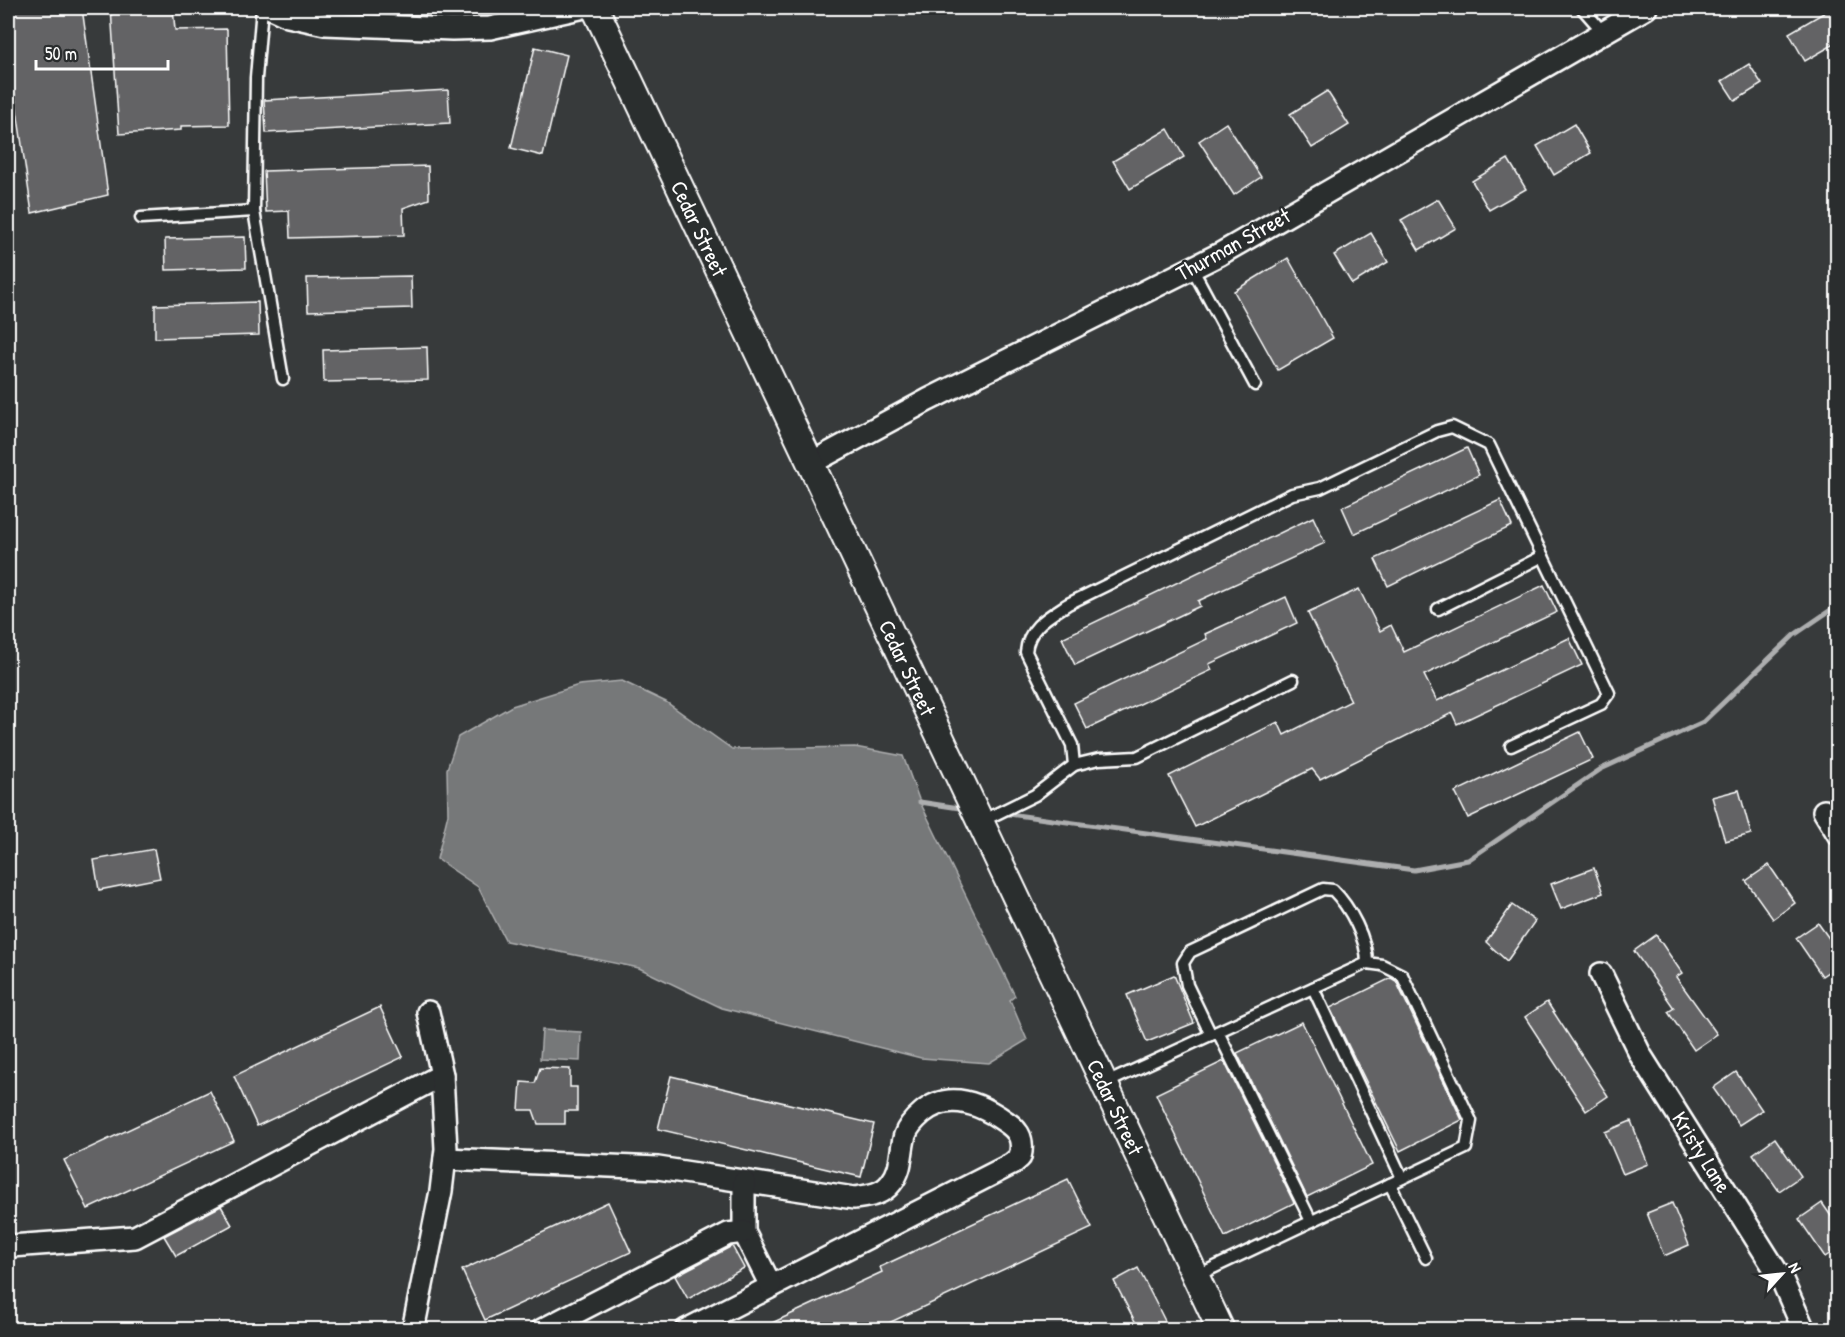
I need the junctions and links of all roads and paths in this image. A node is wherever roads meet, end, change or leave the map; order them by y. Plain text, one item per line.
1 (262, 8) edge
2 (271, 8) edge
3 (580, 8) edge
4 (595, 8) edge
5 (1582, 8) edge
6 (1646, 8) edge
7 (1603, 32) junction
8 (254, 211) junction
9 (141, 218) dead end
10 (1192, 268) junction
11 (283, 379) dead end
12 (1255, 385) dead end
13 (811, 463) junction
14 (1543, 556) junction
15 (1438, 609) dead end
16 (1293, 681) dead end
17 (1511, 746) dead end
18 (1074, 765) junction
19 (1824, 811) dead end
20 (980, 822) junction
21 (1838, 834) edge
22 (1367, 963) junction
23 (1601, 974) dead end
24 (1313, 988) junction
25 (428, 1012) dead end
26 (1214, 1033) junction
27 (441, 1075) junction
28 (1104, 1084) junction
29 (445, 1159) junction
30 (1402, 1178) junction
31 (744, 1182) junction
32 (1390, 1184) junction
33 (1311, 1221) junction
34 (744, 1232) junction
35 (11, 1246) dead end
36 (1426, 1258) dead end
37 (1196, 1276) junction
38 (771, 1286) junction
39 (413, 1329) edge
40 (542, 1329) edge
41 (686, 1329) edge
42 (1221, 1329) edge
43 (1804, 1329) edge

1 - 8 lane
2 - 3 street
4 - 13 street, Cedar Street
5 - 7 lane
6 - 7 street, Thurman Street
7 - 10 street, Thurman Street
8 - 9 lane
8 - 11 lane
10 - 12 lane
10 - 13 street, Thurman Street
13 - 20 street, Cedar Street
14 - 15 lane
14 - 17 lane
14 - 18 lane
16 - 18 lane
18 - 20 lane
19 - 21 street
20 - 28 street, Cedar Street
22 - 24 lane
22 - 26 lane
22 - 30 lane
23 - 43 street, Kristy Lane
24 - 26 lane
24 - 30 lane
25 - 27 street
26 - 28 lane
26 - 33 lane
27 - 29 street
27 - 35 street
28 - 37 street, Cedar Street
29 - 31 street
29 - 39 street
30 - 32 lane
31 - 34 street
31 - 38 street
32 - 33 lane
32 - 36 lane
33 - 37 lane
34 - 38 street
34 - 40 street
37 - 42 street, Cedar Street
38 - 41 street

